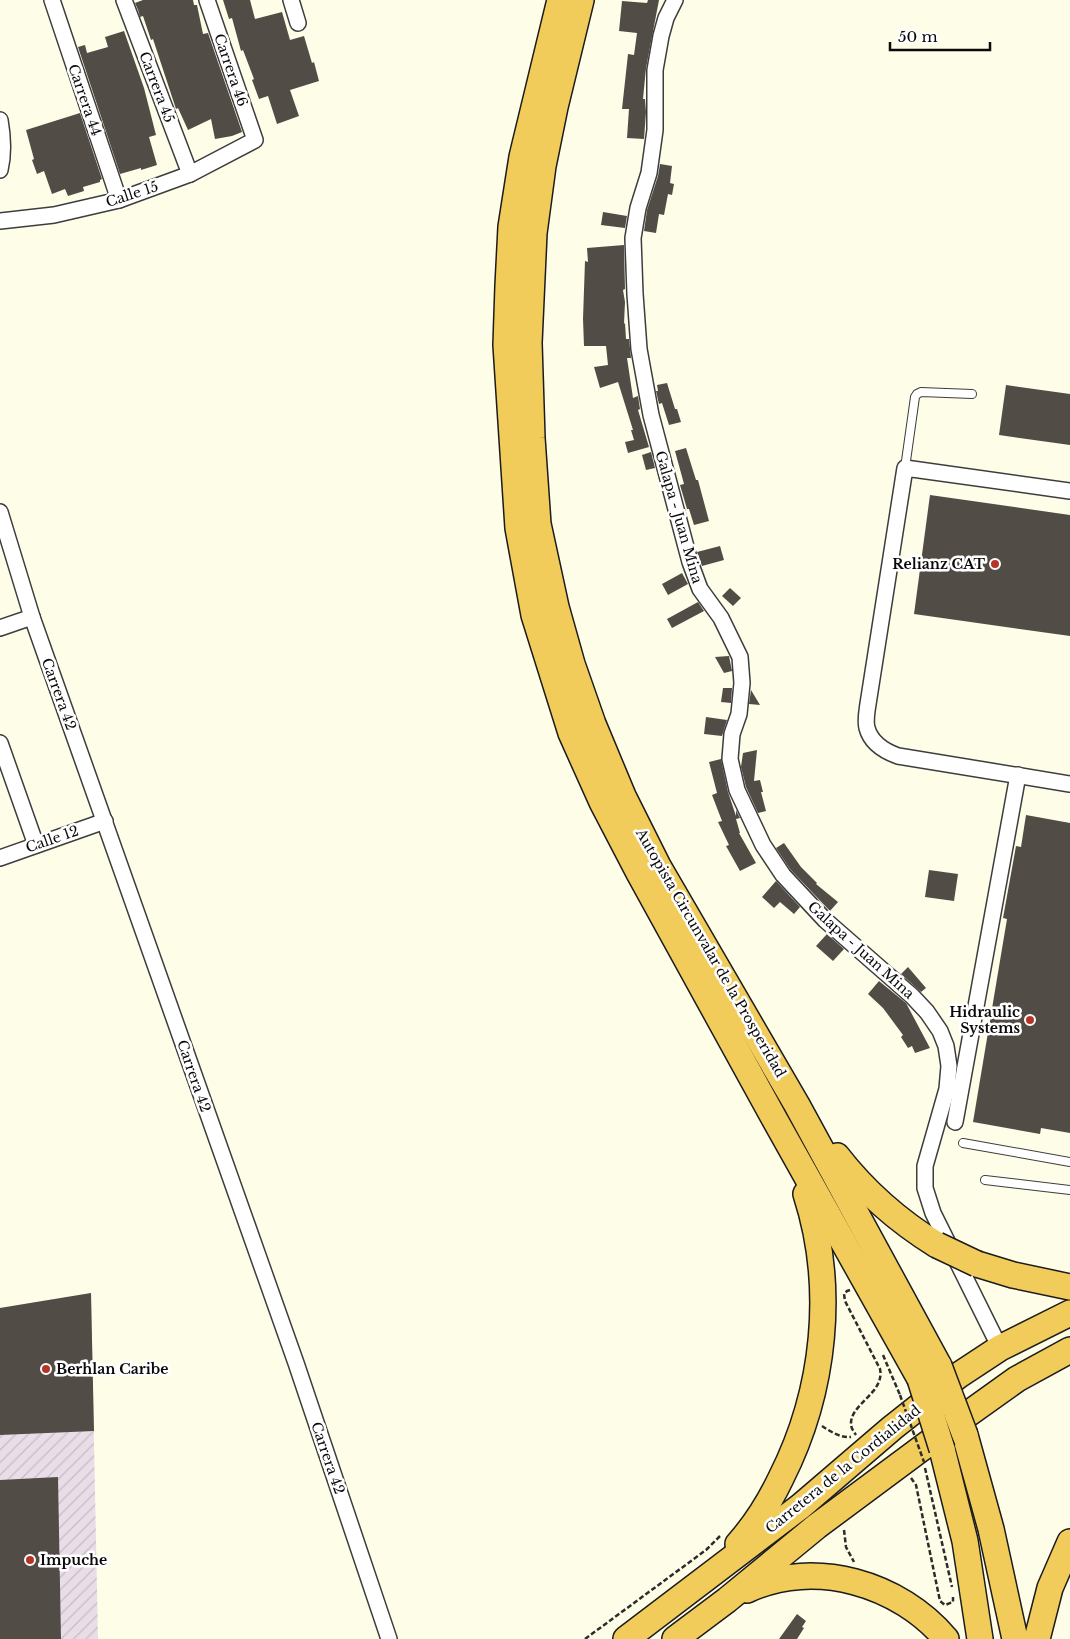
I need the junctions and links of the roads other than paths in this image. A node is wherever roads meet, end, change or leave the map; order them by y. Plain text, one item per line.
1 (52, 0) edge
2 (124, 0) edge
3 (207, 0) edge
4 (291, 0) edge
5 (560, 0) edge
6 (581, 0) edge
7 (675, 0) edge
8 (298, 23) dead end
9 (0, 120) edge
10 (255, 140) joint
11 (0, 170) edge
12 (190, 174) junction
13 (119, 200) junction
14 (0, 220) edge
15 (972, 394) dead end
16 (905, 468) junction
17 (1070, 491) edge
18 (0, 512) edge
19 (32, 616) junction
20 (0, 628) edge
21 (0, 743) edge
22 (1018, 775) junction
23 (1070, 784) edge
24 (105, 821) junction
25 (36, 845) junction
26 (0, 858) edge
27 (797, 1105) junction
28 (775, 1120) junction
29 (955, 1122) dead end
30 (963, 1143) dead end
31 (1070, 1162) edge
32 (985, 1180) dead end
33 (1070, 1190) edge
34 (1070, 1287) edge
35 (1070, 1313) edge
36 (1000, 1348) junction
37 (1070, 1350) edge
38 (929, 1373) junction
39 (1070, 1542) edge
40 (711, 1574) junction
41 (727, 1600) junction
42 (389, 1639) edge
43 (626, 1639) edge
44 (675, 1639) edge
45 (946, 1639) edge
46 (980, 1639) edge
47 (1015, 1639) edge
48 (1037, 1639) edge

1 - 13 street, Carrera 44
2 - 12 street, Carrera 45
3 - 10 street, Carrera 46
4 - 8 street
5 - 28 highway, Autopista Circunvalar de la Prosperidad
6 - 27 highway, Autopista Circunvalar de la Prosperidad
7 - 36 street, Galapa - Juan Mina
9 - 11 street
10 - 12 street, Calle 15
12 - 13 street, Calle 15
13 - 14 street, Calle 15
15 - 16 lane
16 - 17 street
16 - 22 street
18 - 19 street, Carrera 42
19 - 20 street
19 - 24 street, Carrera 42
21 - 25 street
22 - 23 street
22 - 29 street
24 - 25 street, Calle 12
24 - 42 street, Carrera 42
25 - 26 street, Calle 12
27 - 34 highway, bridge
27 - 38 highway, Autopista Circunvalar de la Prosperidad
28 - 38 highway, Autopista Circunvalar de la Prosperidad
28 - 40 highway
30 - 31 lane
32 - 33 lane
35 - 36 highway, Carretera de la Cordialidad
36 - 40 highway, Carretera de la Cordialidad
37 - 41 highway, Carretera de la Cordialidad
38 - 46 highway, Autopista Circunvalar de la Prosperidad, bridge
38 - 47 highway, Autopista Circunvalar de la Prosperidad, bridge
39 - 48 highway
40 - 43 highway, Carretera de la Cordialidad
41 - 44 highway, Carretera de la Cordialidad
41 - 45 highway

